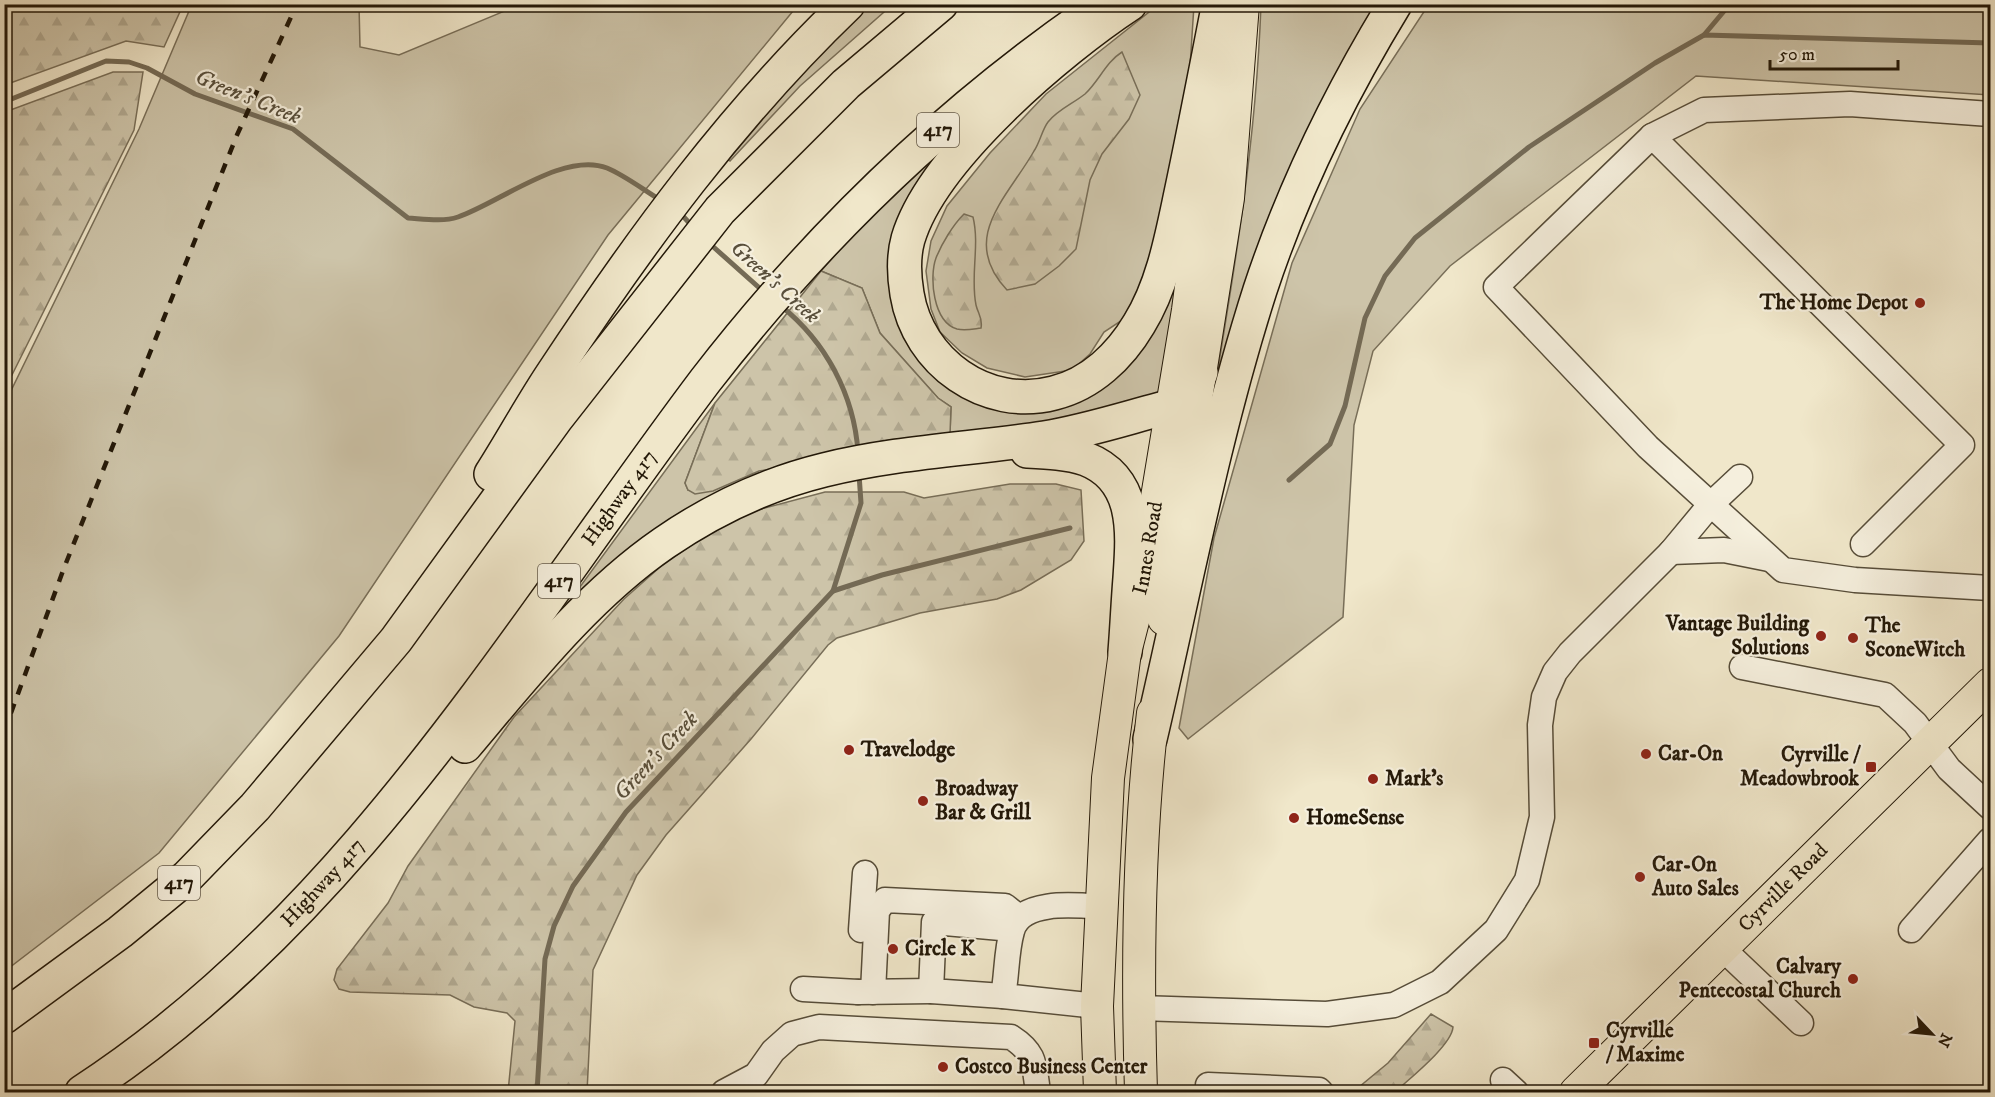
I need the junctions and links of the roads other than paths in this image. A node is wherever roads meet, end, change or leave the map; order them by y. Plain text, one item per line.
1 (848, 4) edge
2 (1103, 4) edge
3 (1130, 4) edge
4 (1395, 4) edge
5 (1225, 7) edge
6 (930, 12) edge
7 (1990, 114) edge
8 (1652, 136) junction
9 (1201, 372) junction
10 (1173, 406) junction
11 (954, 449) junction
12 (1740, 477) dead end
13 (1710, 505) junction
14 (1863, 544) dead end
15 (1671, 552) junction
16 (1771, 559) junction
17 (1990, 588) edge
18 (1125, 652) junction
19 (1742, 667) dead end
20 (1990, 684) edge
21 (329, 721) junction
22 (1150, 739) junction
23 (1931, 743) junction
24 (1990, 807) edge
25 (1990, 840) edge
26 (865, 873) dead end
27 (1101, 907) junction
28 (929, 912) junction
29 (1016, 923) junction
30 (1911, 930) dead end
31 (1722, 948) junction
32 (255, 953) junction
33 (803, 989) dead end
34 (931, 991) junction
35 (865, 992) junction
36 (1003, 996) junction
37 (1097, 1006) junction
38 (1139, 1008) junction
39 (4, 1017) edge
40 (1801, 1023) dead end
41 (1208, 1085) dead end
42 (82, 1092) edge
43 (724, 1092) edge
44 (1038, 1092) edge
45 (1100, 1092) edge
46 (1141, 1092) edge
47 (1321, 1092) edge
48 (1576, 1092) edge

1 - 21 highway
2 - 32 highway, Highway 417 / 417
3 - 5 highway
4 - 22 highway
5 - 9 main road, Innes Road
5 - 10 main road, Innes Road
6 - 21 highway, 417
7 - 8 street
8 - 13 street
8 - 14 street
9 - 10 highway
9 - 22 main road, Innes Road
10 - 11 highway
10 - 18 main road, Innes Road
11 - 18 highway
11 - 32 highway
12 - 13 street
13 - 15 street
13 - 16 street
15 - 16 street
15 - 38 street
16 - 17 street
18 - 27 main road, Innes Road
19 - 23 street
20 - 23 main road, Cyrville Road
21 - 39 highway, 417
22 - 38 main road, Innes Road
23 - 24 street
23 - 31 main road, Cyrville Road
25 - 30 street
26 - 35 street
27 - 29 street
27 - 37 main road, Innes Road
28 - 29 street
28 - 34 street
28 - 35 street
29 - 36 street
31 - 40 street
31 - 48 main road, Cyrville Road
32 - 42 highway, Highway 417 / 417
33 - 35 street
34 - 35 street
34 - 36 street
36 - 37 street
37 - 38 main road
37 - 45 main road, Innes Road
38 - 46 main road, Innes Road
41 - 47 street
43 - 44 street

